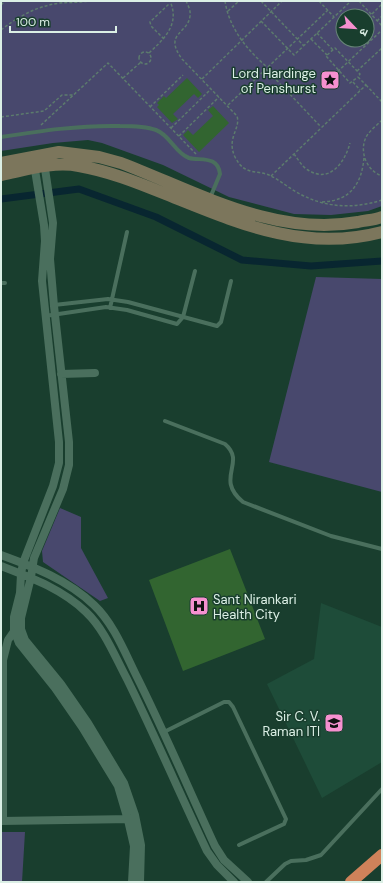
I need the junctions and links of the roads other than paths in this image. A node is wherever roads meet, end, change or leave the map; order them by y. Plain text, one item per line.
1 (1, 137) edge
2 (39, 162) junction
3 (1, 163) edge
4 (1, 175) edge
5 (210, 199) junction
6 (382, 217) edge
7 (127, 232) dead end
8 (382, 232) edge
9 (48, 243) junction
10 (195, 271) dead end
11 (231, 281) dead end
12 (111, 300) junction
13 (54, 306) junction
14 (44, 307) junction
15 (110, 308) junction
16 (55, 314) junction
17 (45, 316) junction
18 (183, 317) junction
19 (51, 370) junction
20 (61, 372) junction
21 (95, 373) dead end
22 (165, 421) dead end
23 (55, 479) junction
24 (64, 482) junction
25 (382, 549) edge
26 (1, 555) edge
27 (23, 563) junction
28 (1, 566) edge
29 (33, 566) junction
30 (20, 574) junction
31 (31, 578) junction
32 (20, 623) junction
33 (14, 630) junction
34 (143, 689) junction
35 (134, 694) junction
36 (164, 732) junction
37 (174, 754) junction
38 (165, 759) junction
39 (382, 789) edge
40 (132, 819) junction
41 (2, 821) edge
42 (239, 846) dead end
43 (382, 855) edge
44 (132, 882) edge
45 (140, 882) edge
46 (234, 882) edge
47 (248, 882) edge
48 (266, 882) edge
49 (351, 882) edge

1 - 5 lane
2 - 3 main road
2 - 4 main road
2 - 5 main road
2 - 8 main road
2 - 9 street
2 - 9 street
5 - 6 main road
7 - 12 lane
9 - 13 street
9 - 14 street
10 - 18 lane
11 - 18 lane
12 - 13 lane
12 - 15 lane
12 - 18 lane
13 - 14 street
13 - 16 street
14 - 17 street
15 - 16 lane
15 - 18 lane
16 - 17 lane
16 - 20 street
17 - 19 street
19 - 20 street
19 - 23 street
20 - 21 street
20 - 24 street
22 - 25 lane
23 - 24 street
23 - 27 street
24 - 29 street
26 - 27 street
27 - 29 street
27 - 30 street
28 - 30 street
29 - 31 street
29 - 34 street
30 - 31 street
30 - 33 street
31 - 32 street
31 - 35 street
32 - 33 street
32 - 40 street
33 - 40 street
33 - 41 street
34 - 35 street
34 - 36 street
35 - 38 street
36 - 37 street
36 - 42 lane
37 - 38 street
37 - 47 street
38 - 46 street
39 - 48 lane
40 - 41 street
40 - 44 street
40 - 45 street
43 - 49 highway

